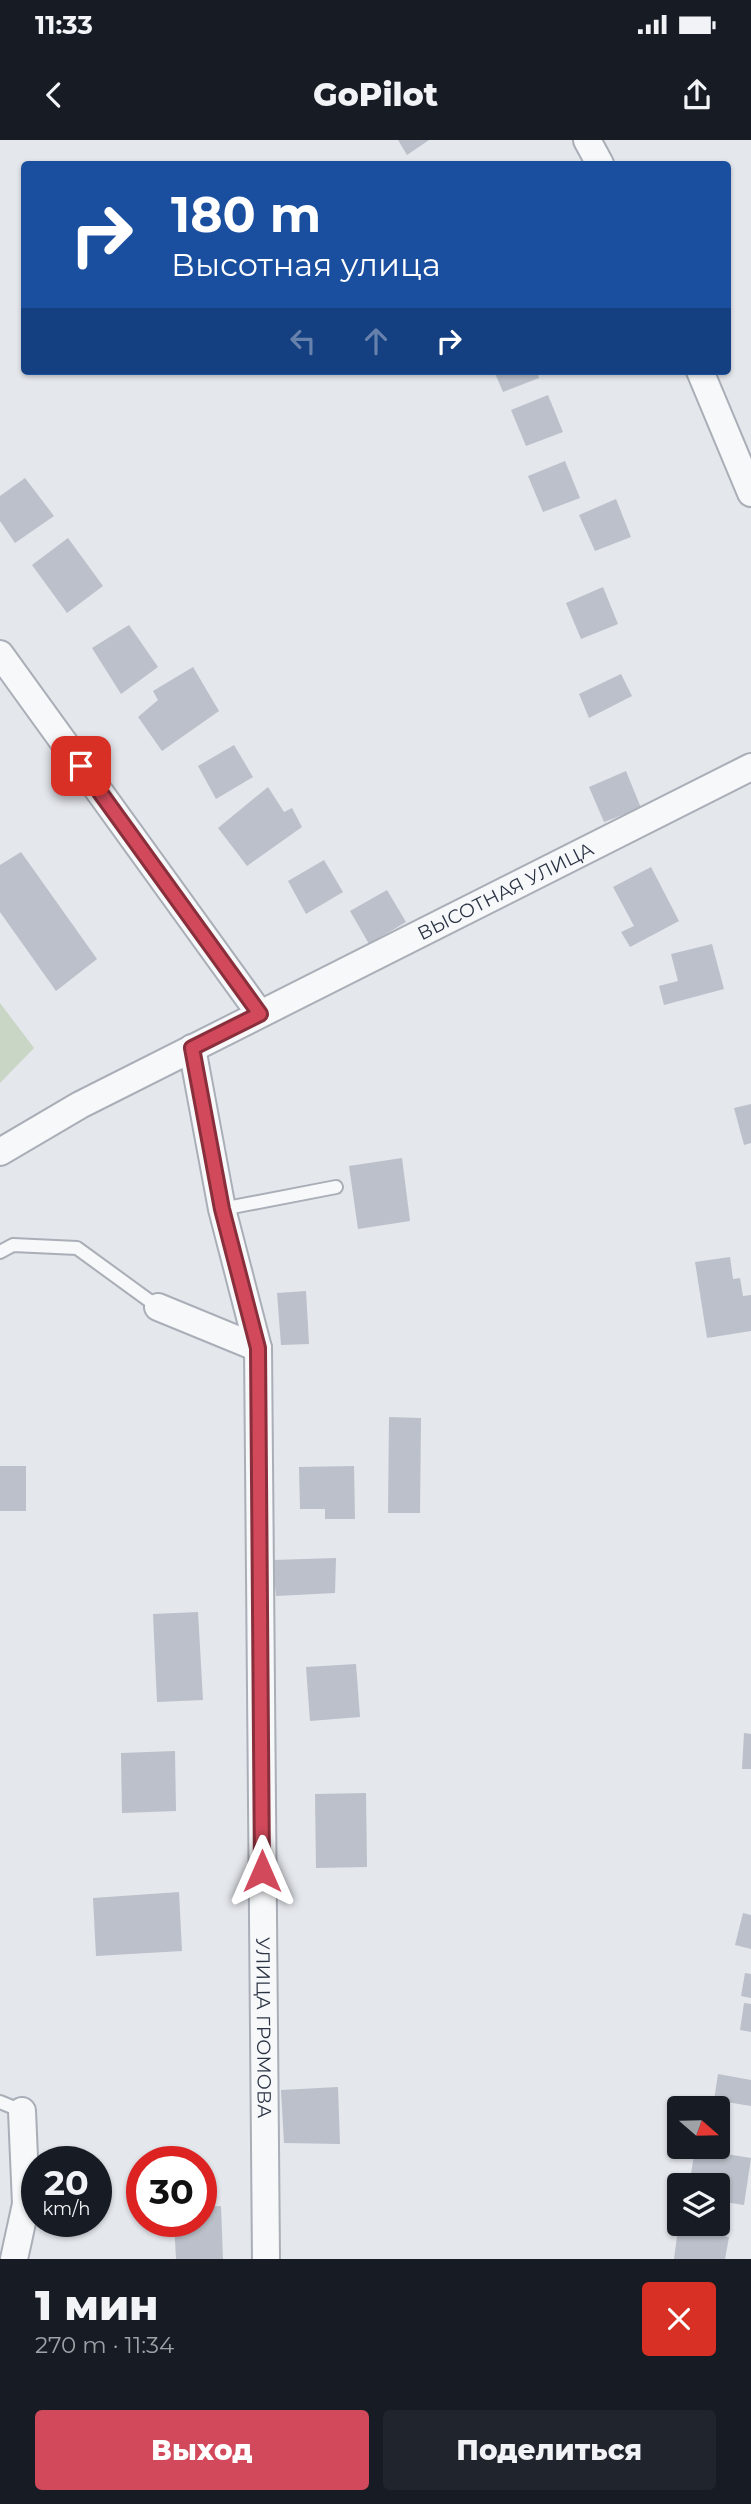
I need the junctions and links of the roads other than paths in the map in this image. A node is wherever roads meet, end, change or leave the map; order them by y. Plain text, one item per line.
1 (587, 140) edge
2 (598, 161) edge
3 (702, 375) edge
4 (751, 493) edge
5 (0, 654) edge
6 (751, 767) edge
7 (260, 1014) junction
8 (192, 1048) junction
9 (0, 1152) edge
10 (336, 1187) dead end
11 (222, 1209) junction
12 (0, 1252) edge
13 (158, 1307) joint
14 (258, 1348) junction
15 (11, 2107) edge
16 (14, 2259) edge
17 (265, 2259) edge

1 - 2 street
3 - 4 street
5 - 7 street
6 - 7 street, ВЫСОТНАЯ УЛИЦА
7 - 8 street, ВЫСОТНАЯ УЛИЦА
8 - 9 street, ВЫСОТНАЯ УЛИЦА
8 - 11 street, УЛИЦА ГРОМОВА
10 - 11 lane
11 - 14 street, УЛИЦА ГРОМОВА
12 - 13 lane
13 - 14 street
14 - 17 street, УЛИЦА ГРОМОВА
15 - 16 street

